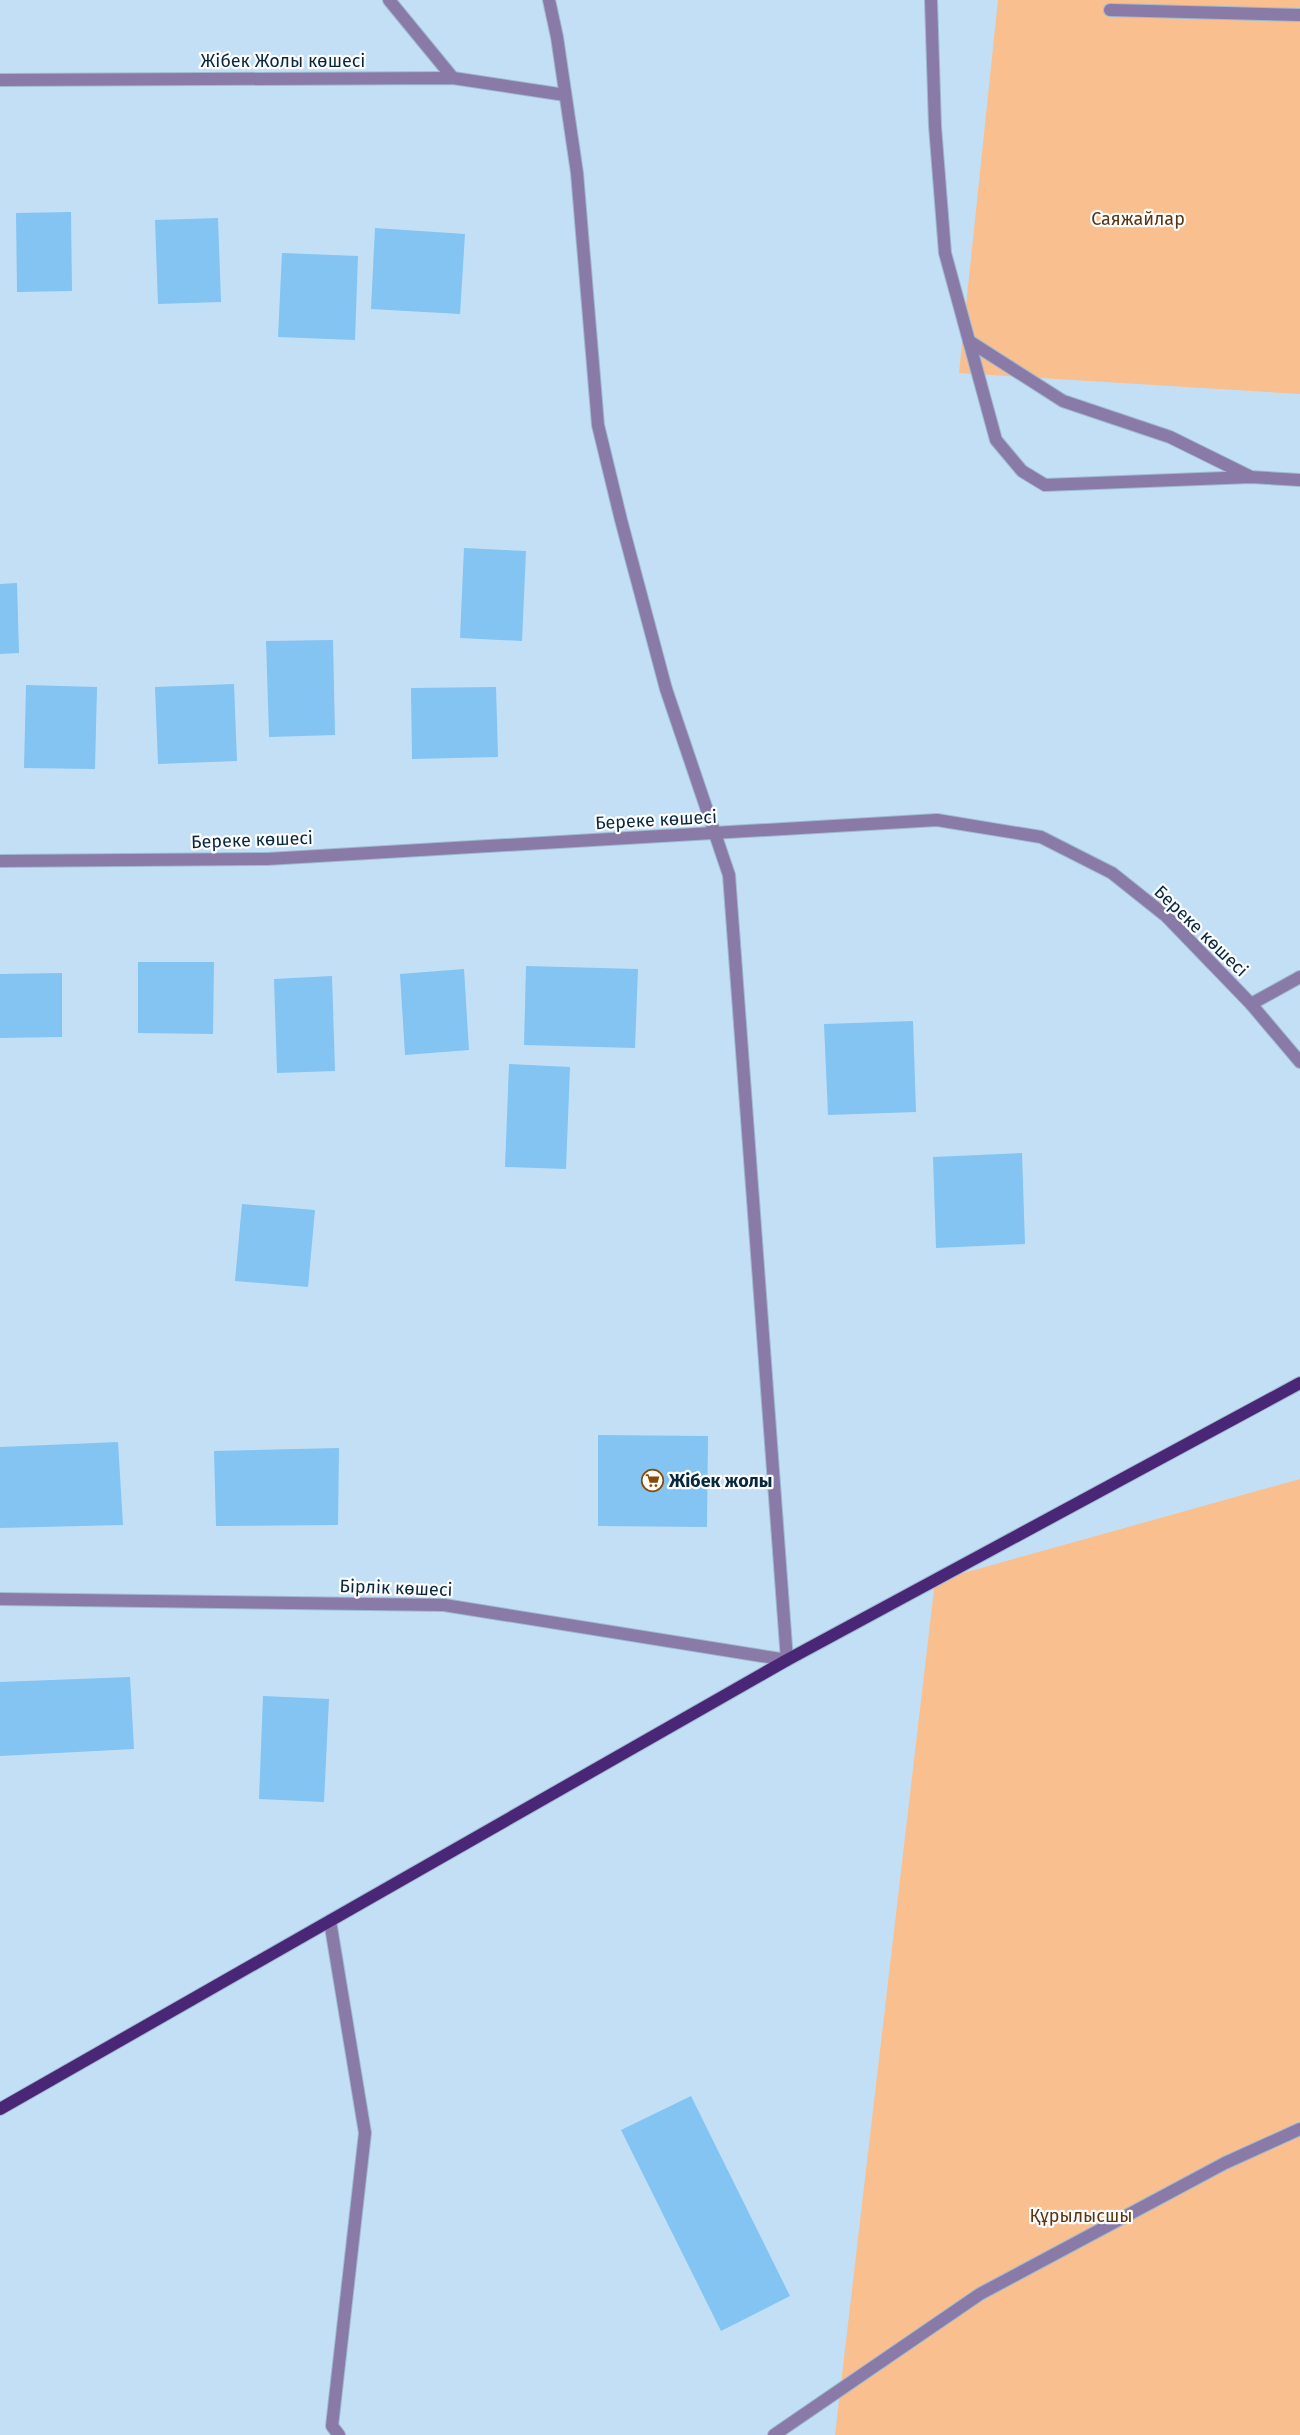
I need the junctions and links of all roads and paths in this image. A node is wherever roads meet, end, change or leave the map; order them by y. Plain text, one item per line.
1 (389, 0) edge
2 (549, 0) edge
3 (931, 0) edge
4 (1110, 10) dead end
5 (1300, 15) edge
6 (453, 78) junction
7 (0, 80) edge
8 (565, 95) junction
9 (969, 341) junction
10 (1251, 477) junction
11 (1300, 480) edge
12 (714, 834) junction
13 (0, 861) edge
14 (1300, 977) edge
15 (1251, 1004) junction
16 (1300, 1062) edge
17 (1300, 1383) edge
18 (0, 1599) edge
19 (787, 1660) junction
20 (330, 1921) junction
21 (0, 2110) edge
22 (1300, 2129) edge
23 (339, 2435) edge
24 (774, 2435) edge

1 - 6 street
2 - 8 street
3 - 9 street
4 - 5 street
6 - 7 street, Жібек Жолы көшесі
6 - 8 street, Жібек Жолы көшесі
8 - 12 street
9 - 10 street
9 - 10 street
10 - 11 street
12 - 13 street, Береке көшесі
12 - 15 street, Береке көшесі
12 - 19 street
14 - 15 street
15 - 16 street, Береке көшесі
17 - 19 main road
18 - 19 street, Бірлік көшесі
19 - 20 main road
20 - 21 main road
20 - 23 street
22 - 24 street

